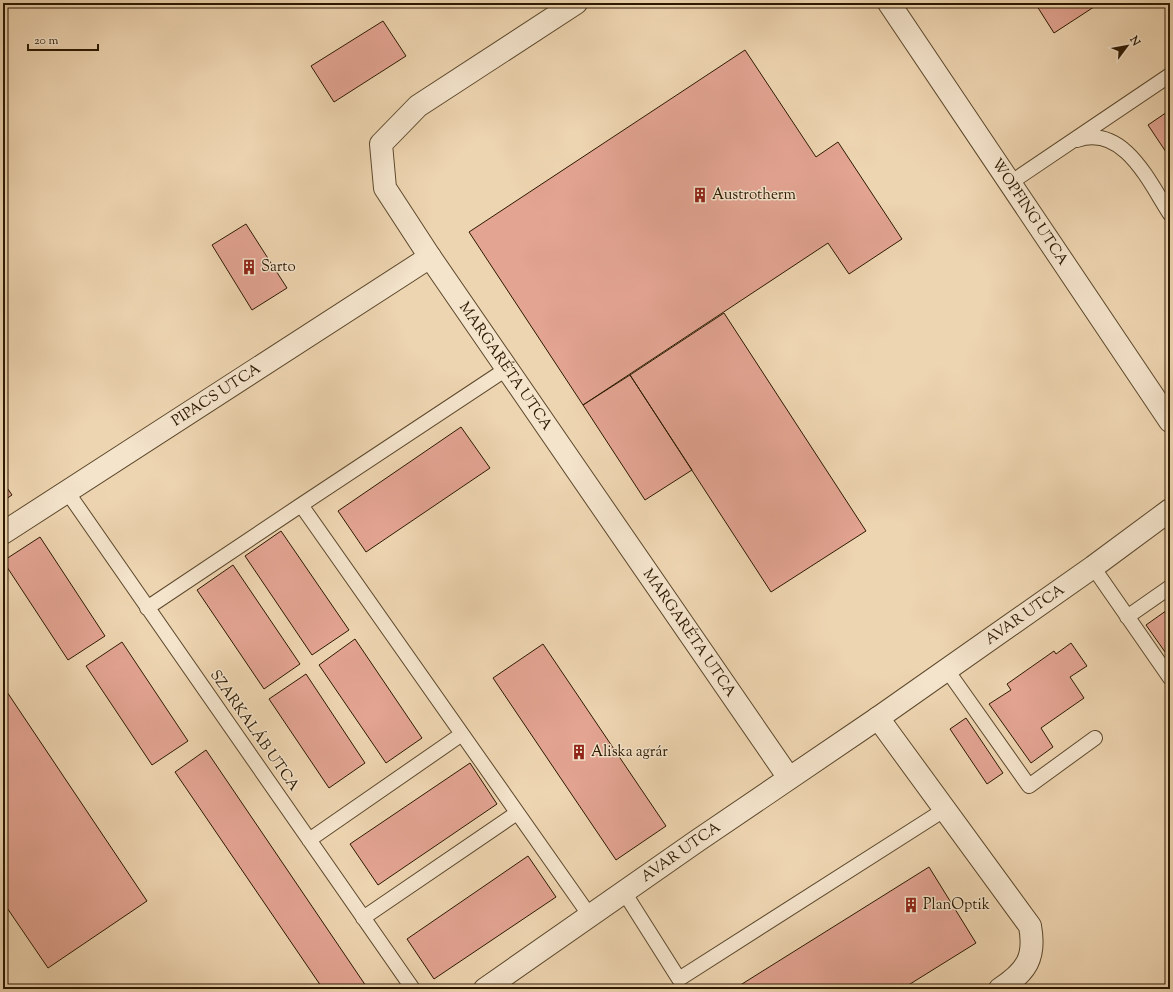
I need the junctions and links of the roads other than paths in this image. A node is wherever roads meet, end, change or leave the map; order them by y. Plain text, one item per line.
1 (576, 3) edge
2 (889, 3) edge
3 (1170, 75) edge
4 (1071, 142) junction
5 (1010, 183) junction
6 (1170, 214) edge
7 (430, 257) junction
8 (508, 368) junction
9 (1170, 421) edge
10 (68, 493) junction
11 (301, 506) junction
12 (1170, 510) edge
13 (3, 534) edge
14 (1093, 567) junction
15 (1170, 587) edge
16 (147, 608) junction
17 (1127, 617) junction
18 (947, 670) junction
19 (1170, 678) edge
20 (878, 718) junction
21 (462, 734) junction
22 (1095, 738) dead end
23 (789, 778) junction
24 (944, 810) junction
25 (517, 813) junction
26 (309, 840) junction
27 (624, 892) junction
28 (590, 916) junction
29 (363, 918) junction
30 (413, 989) edge
31 (485, 989) edge
32 (1000, 989) edge

1 - 7 street, MARGARÉTA UTCA
2 - 5 street, WOPFING UTCA
3 - 4 lane
4 - 5 lane
4 - 6 lane
5 - 9 street, WOPFING UTCA
7 - 8 street, MARGARÉTA UTCA
7 - 10 street, PIPACS UTCA
8 - 11 lane
8 - 23 street, MARGARÉTA UTCA
10 - 13 street, PIPACS UTCA
10 - 16 lane, SZARKALÁB UTCA
11 - 16 lane
11 - 21 lane
12 - 14 street, AVAR UTCA
14 - 17 lane
14 - 18 street, AVAR UTCA
15 - 17 lane
16 - 26 lane, SZARKALÁB UTCA
17 - 19 lane
18 - 20 street, AVAR UTCA
18 - 22 lane
20 - 23 street, AVAR UTCA
20 - 24 street
21 - 25 lane
21 - 26 lane
23 - 27 street, AVAR UTCA
24 - 27 lane
24 - 32 street
25 - 28 lane
25 - 29 lane
26 - 29 lane, SZARKALÁB UTCA
27 - 28 street, AVAR UTCA
28 - 31 street, AVAR UTCA
29 - 30 lane, SZARKALÁB UTCA

